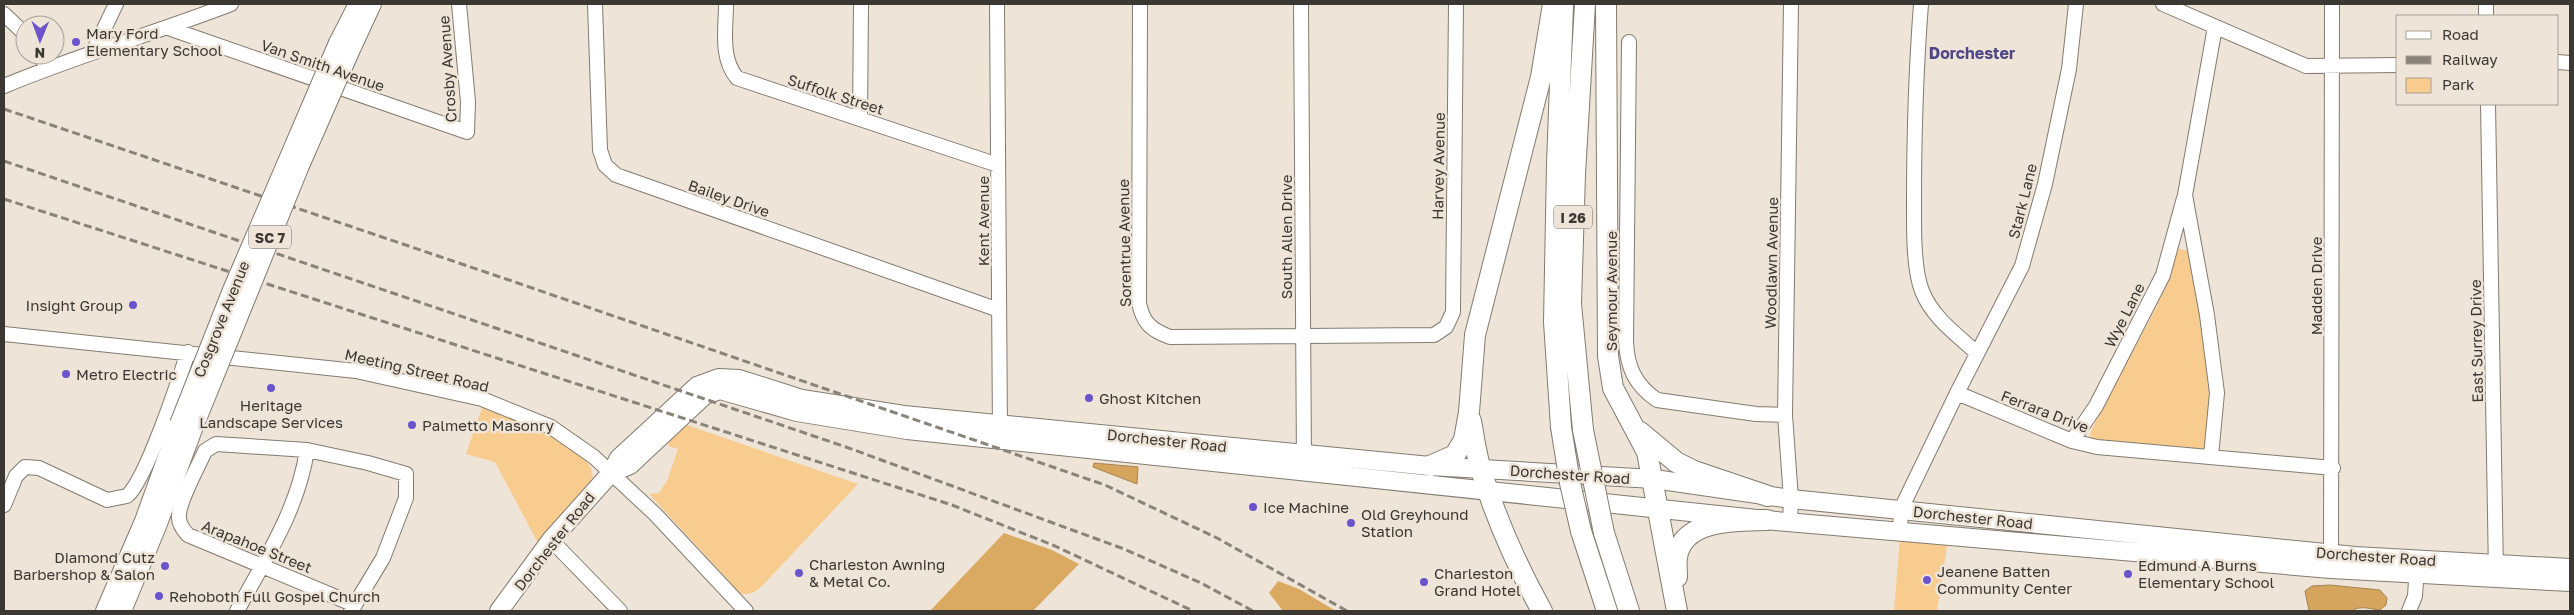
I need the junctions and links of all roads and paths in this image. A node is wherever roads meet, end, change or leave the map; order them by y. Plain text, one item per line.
1 (116, 4) edge
2 (231, 4) edge
3 (358, 4) edge
4 (372, 4) edge
5 (459, 4) edge
6 (595, 4) edge
7 (726, 4) edge
8 (861, 4) edge
9 (998, 4) edge
10 (1140, 4) edge
11 (1301, 4) edge
12 (1456, 4) edge
13 (1553, 4) edge
14 (1564, 4) edge
15 (1585, 4) edge
16 (1606, 4) edge
17 (1791, 4) edge
18 (1920, 4) edge
19 (2076, 4) edge
20 (2163, 4) edge
21 (2332, 4) edge
22 (4, 14) edge
23 (15, 24) edge
24 (2215, 27) junction
25 (168, 28) junction
26 (1629, 42) dead end
27 (345, 45) junction
28 (93, 52) junction
29 (45, 65) edge
30 (2396, 65) edge
31 (2332, 67) junction
32 (47, 68) junction
33 (4, 86) edge
34 (2488, 105) edge
35 (860, 119) junction
36 (467, 132) joint
37 (998, 165) junction
38 (2185, 195) junction
39 (999, 310) junction
40 (1446, 327) joint
41 (4, 334) edge
42 (1304, 335) junction
43 (188, 352) junction
44 (1977, 353) junction
45 (1957, 393) junction
46 (1469, 412) junction
47 (1785, 415) junction
48 (1631, 425) junction
49 (186, 426) junction
50 (1000, 431) junction
51 (2072, 441) junction
52 (307, 450) junction
53 (2211, 456) junction
54 (1304, 462) junction
55 (1430, 466) junction
56 (1480, 468) junction
57 (2333, 468) junction
58 (611, 473) junction
59 (1654, 479) junction
60 (1487, 489) junction
61 (1768, 496) junction
62 (1791, 499) junction
63 (4, 505) edge
64 (1657, 508) junction
65 (1901, 509) junction
66 (1767, 520) junction
67 (1790, 522) junction
68 (1900, 530) junction
69 (551, 540) junction
70 (2331, 561) junction
71 (262, 564) junction
72 (2417, 566) junction
73 (2570, 568) edge
74 (2496, 570) junction
75 (2570, 582) edge
76 (353, 608) edge
77 (105, 611) edge
78 (122, 611) edge
79 (237, 611) edge
80 (499, 611) edge
81 (620, 611) edge
82 (746, 611) edge
83 (1542, 611) edge
84 (1607, 611) edge
85 (1629, 611) edge
86 (1678, 611) edge
87 (2409, 611) edge

1 - 28 street
2 - 25 street
3 - 27 main road, Cosgrove Avenue / SC 7
4 - 27 main road, Cosgrove Avenue / SC 7
5 - 36 street, Crosby Avenue
6 - 39 street, Bailey Drive
7 - 35 street, Suffolk Street
8 - 35 street
9 - 37 street, Kent Avenue
10 - 42 street, Sorentrue Avenue
11 - 42 street, South Allen Drive
12 - 40 street, Harvey Avenue
13 - 46 highway
14 - 84 highway, I 26, bridge
15 - 85 highway, I 26, bridge
16 - 48 highway
17 - 47 street, Woodlawn Avenue
18 - 44 street
19 - 44 street, Stark Lane
20 - 24 street
21 - 31 street, Madden Drive
22 - 23 street
24 - 31 street
24 - 38 street, Wye Lane
25 - 28 street
25 - 36 street, Van Smith Avenue
26 - 47 street, Seymour Avenue
27 - 49 main road, Cosgrove Avenue / SC 7, bridge
28 - 32 street
29 - 32 street
30 - 31 street
31 - 57 street, Madden Drive
32 - 33 street
34 - 74 street, East Surrey Drive
35 - 37 street, Suffolk Street
37 - 39 street, Kent Avenue
38 - 51 street, Wye Lane
38 - 53 street, Wye Lane
39 - 50 street, Kent Avenue
40 - 42 street, Sorentrue Avenue
41 - 43 street, Meeting Street Road
42 - 54 street, South Allen Drive
43 - 58 street, Meeting Street Road
43 - 63 street
44 - 45 street, Stark Lane
45 - 51 street, Ferrara Drive
45 - 65 street
46 - 55 highway
46 - 56 highway
47 - 62 street, Woodlawn Avenue
48 - 59 highway
48 - 61 highway
49 - 77 main road, Cosgrove Avenue / SC 7
49 - 78 main road, Cosgrove Avenue / SC 7
50 - 54 main road, Dorchester Road
50 - 58 main road, Dorchester Road
51 - 53 street, Ferrara Drive
52 - 71 street
52 - 71 street, Arapahoe Street
52 - 76 street
53 - 57 street, Ferrara Drive
54 - 55 main road, Dorchester Road
54 - 60 main road, Dorchester Road
55 - 56 main road, Dorchester Road
56 - 59 main road, Dorchester Road
56 - 60 highway
57 - 70 street, Madden Drive
58 - 69 main road, Dorchester Road
58 - 82 street, Meeting Street Road
59 - 61 main road, Dorchester Road
59 - 64 highway
60 - 64 main road, Dorchester Road
60 - 83 highway
61 - 62 main road, Dorchester Road
62 - 65 main road, Dorchester Road
62 - 67 street, Woodlawn Avenue
64 - 66 main road, Dorchester Road
64 - 86 highway
65 - 68 street
65 - 70 main road, Dorchester Road
66 - 67 main road, Dorchester Road
66 - 86 highway
67 - 68 main road, Dorchester Road
68 - 70 main road, Dorchester Road
69 - 80 main road, Dorchester Road
69 - 81 street
70 - 72 main road, Dorchester Road
71 - 76 street, Arapahoe Street
71 - 79 street
72 - 74 main road, Dorchester Road
72 - 87 street
73 - 74 main road, Dorchester Road
74 - 75 main road, Dorchester Road

